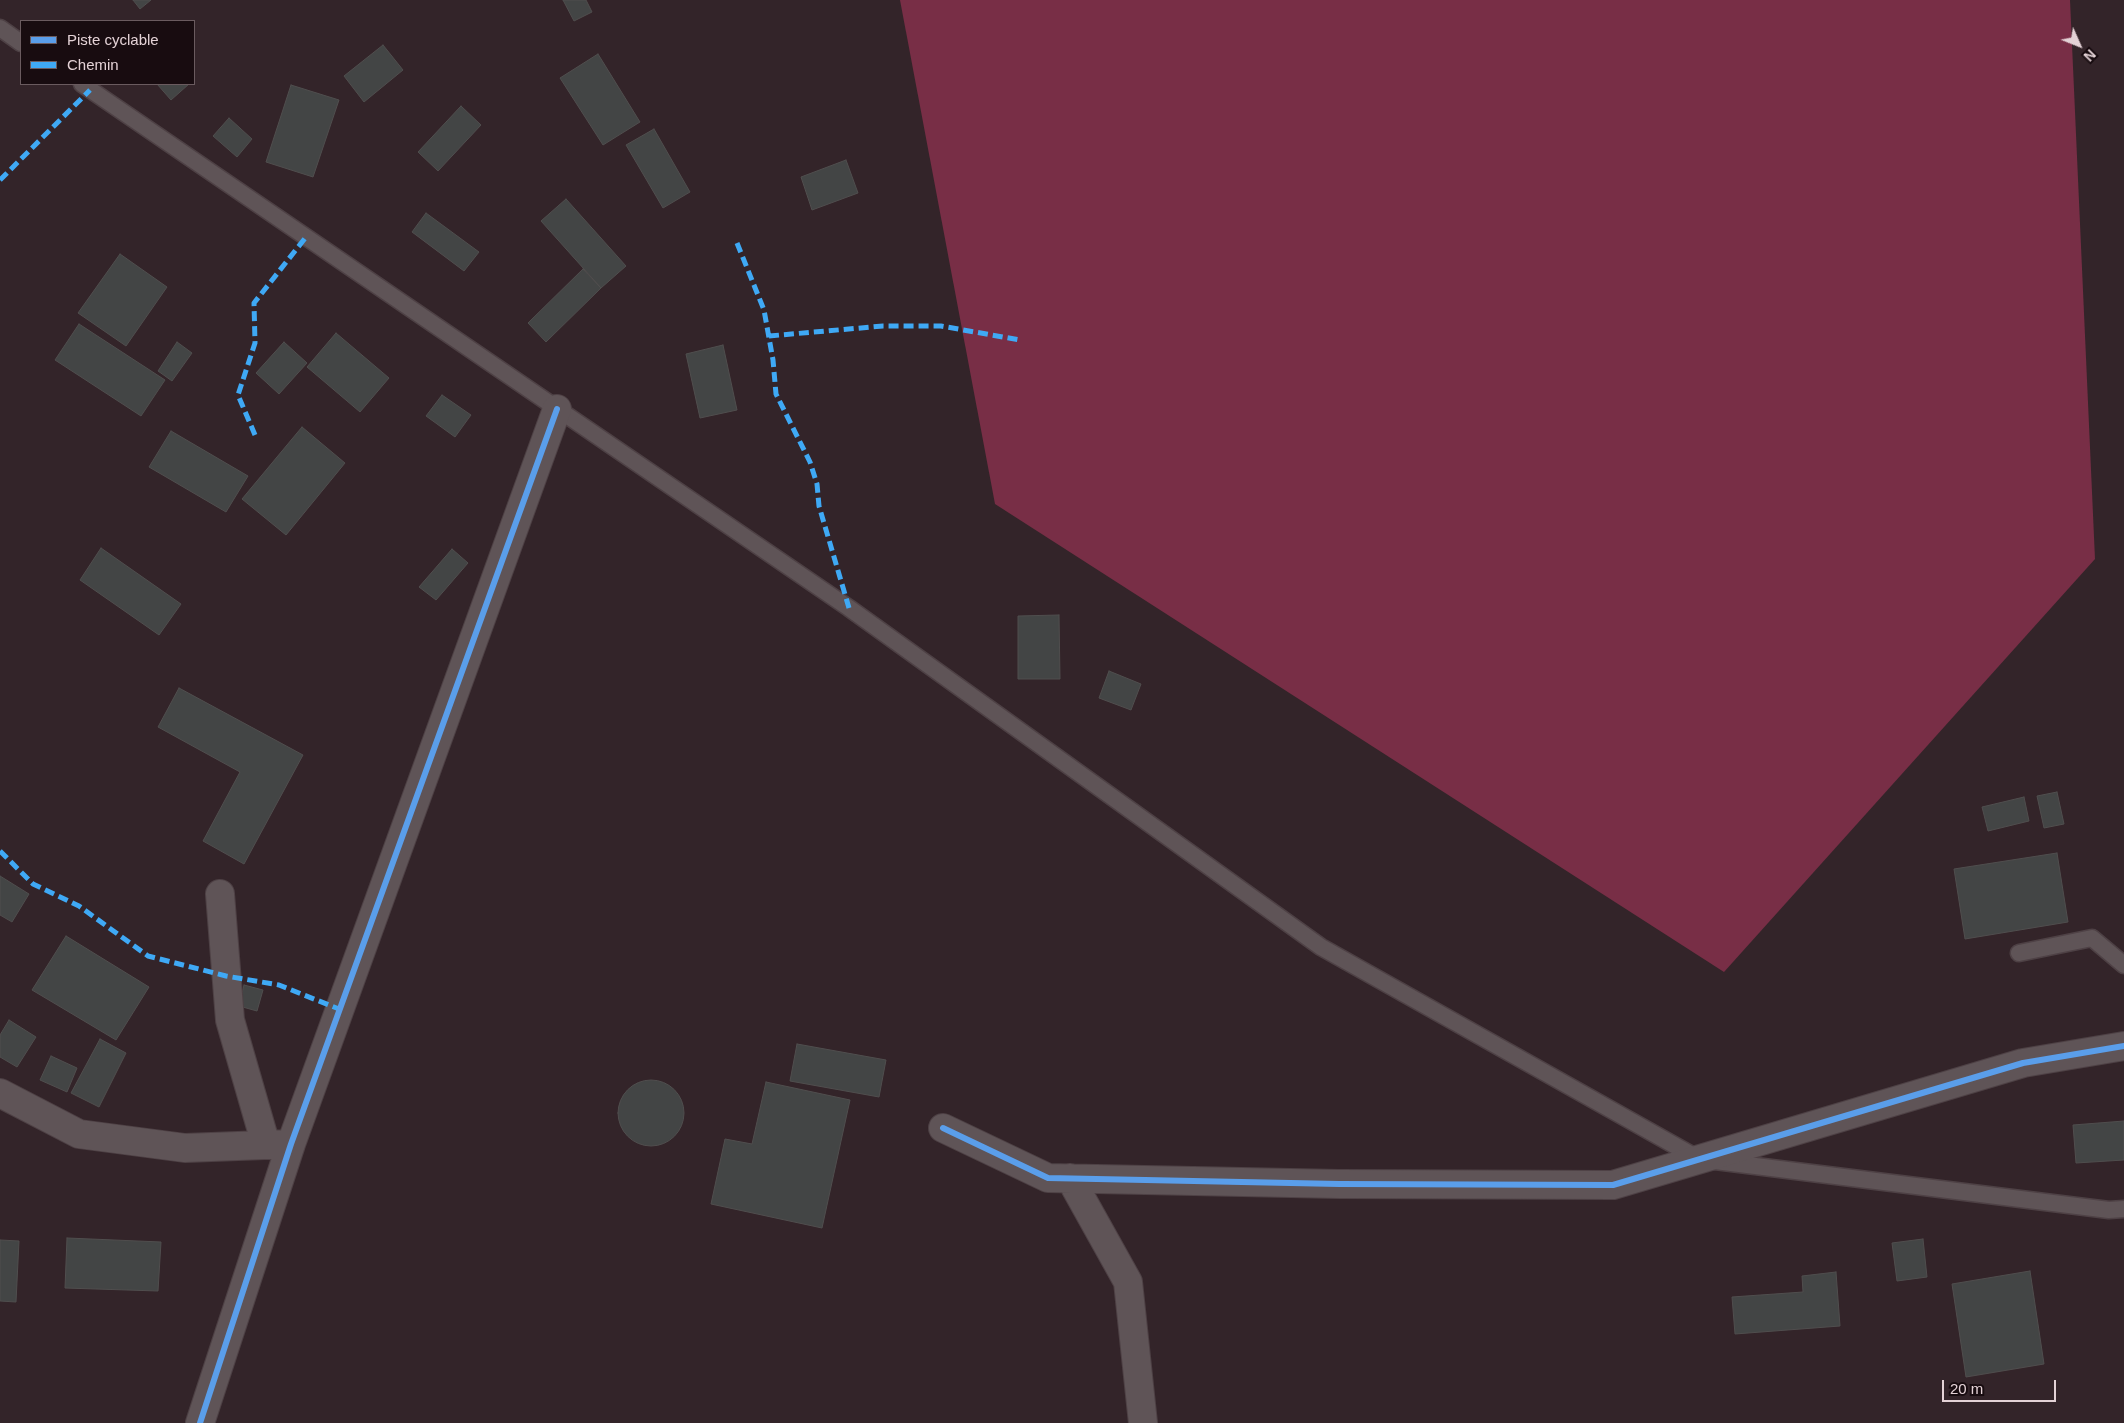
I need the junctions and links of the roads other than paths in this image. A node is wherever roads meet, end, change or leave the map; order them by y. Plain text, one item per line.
1 (0, 28) edge
2 (20, 42) edge
3 (83, 85) edge
4 (556, 409) junction
5 (220, 894) dead end
6 (2019, 953) dead end
7 (2124, 965) edge
8 (2124, 1046) edge
9 (0, 1093) edge
10 (943, 1128) dead end
11 (278, 1145) junction
12 (1699, 1159) junction
13 (1070, 1178) junction
14 (2124, 1208) edge
15 (200, 1423) edge
16 (1143, 1423) edge

1 - 2 lane
3 - 4 lane
4 - 11 street
4 - 12 lane
5 - 11 street
6 - 7 lane
8 - 12 street
9 - 11 street
10 - 13 street
11 - 15 street
12 - 13 street
12 - 14 lane
13 - 16 street

